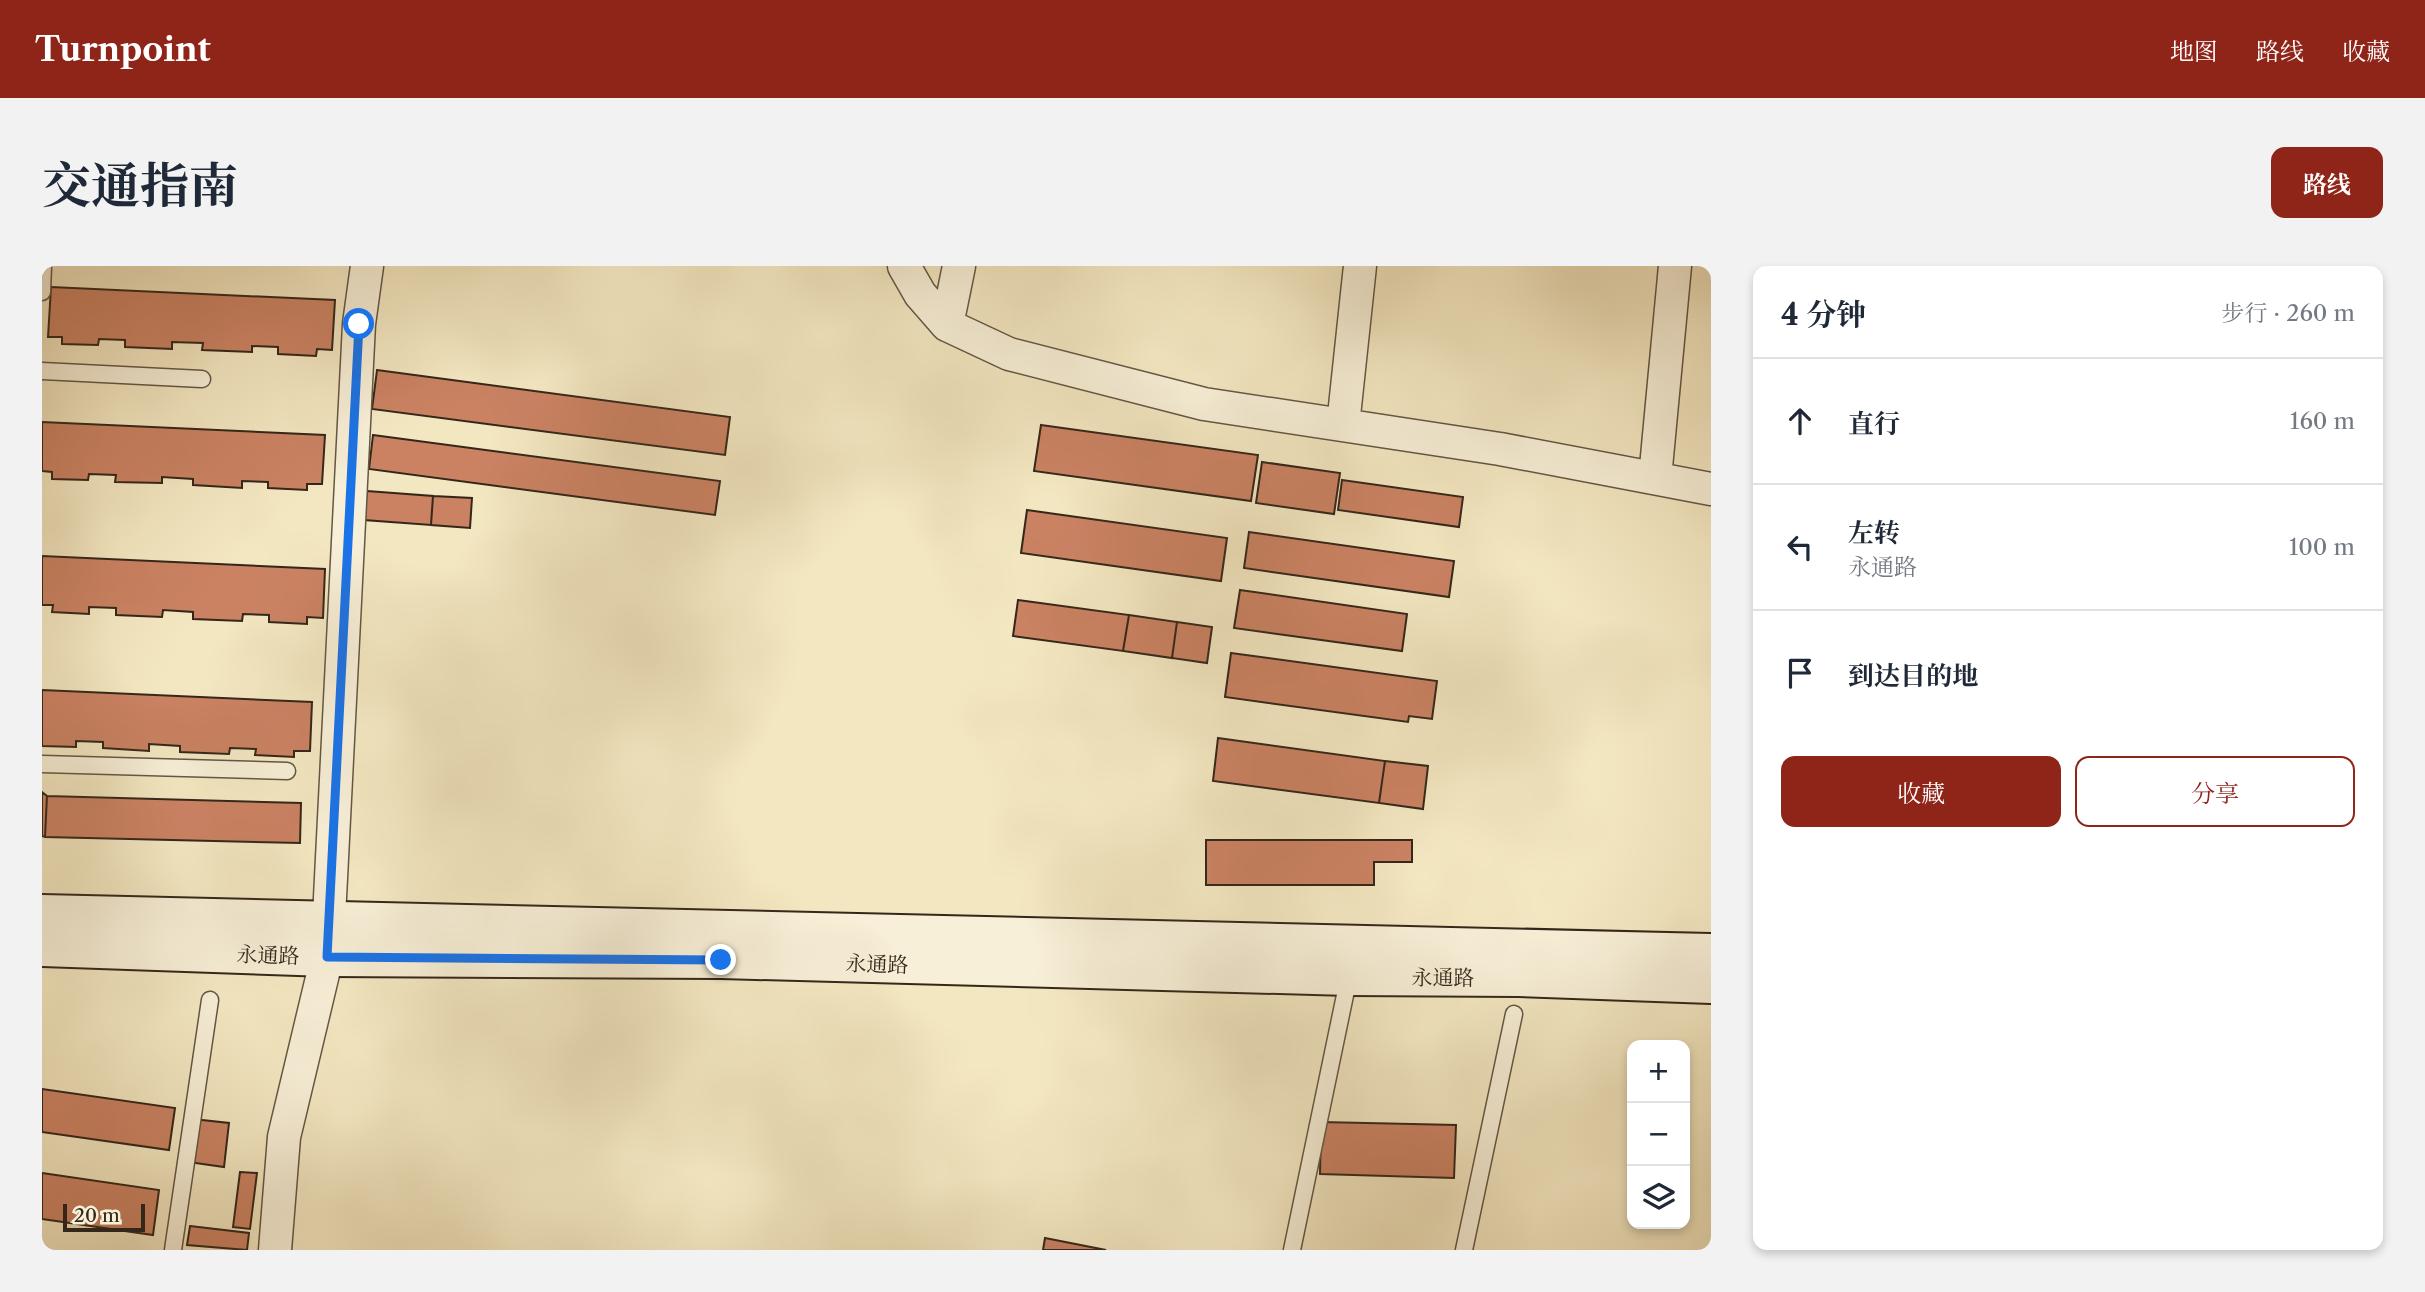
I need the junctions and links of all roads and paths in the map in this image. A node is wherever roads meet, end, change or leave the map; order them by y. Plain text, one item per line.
1 (43, 266) edge
2 (367, 266) edge
3 (904, 266) edge
4 (959, 266) edge
5 (1360, 266) edge
6 (1675, 266) edge
7 (42, 292) edge
8 (947, 325) junction
9 (42, 371) edge
10 (202, 379) dead end
11 (1343, 425) junction
12 (1655, 478) junction
13 (1711, 489) edge
14 (42, 764) edge
15 (287, 771) dead end
16 (42, 915) edge
17 (328, 939) junction
18 (42, 947) edge
19 (1711, 953) edge
20 (1349, 976) junction
21 (1711, 984) edge
22 (210, 1000) dead end
23 (1514, 1014) dead end
24 (173, 1250) edge
25 (275, 1250) edge
26 (1292, 1250) edge
27 (1464, 1250) edge

1 - 7 lane
2 - 17 street
3 - 8 street
4 - 8 street
5 - 11 street
6 - 12 street
8 - 11 street
9 - 10 lane
11 - 12 street
12 - 13 street
14 - 15 lane
16 - 17 main road, 永通路
17 - 18 main road, 永通路
17 - 19 main road, 永通路
17 - 20 main road, 永通路
17 - 25 street
20 - 21 main road, 永通路
20 - 26 lane
22 - 24 lane
23 - 27 lane

